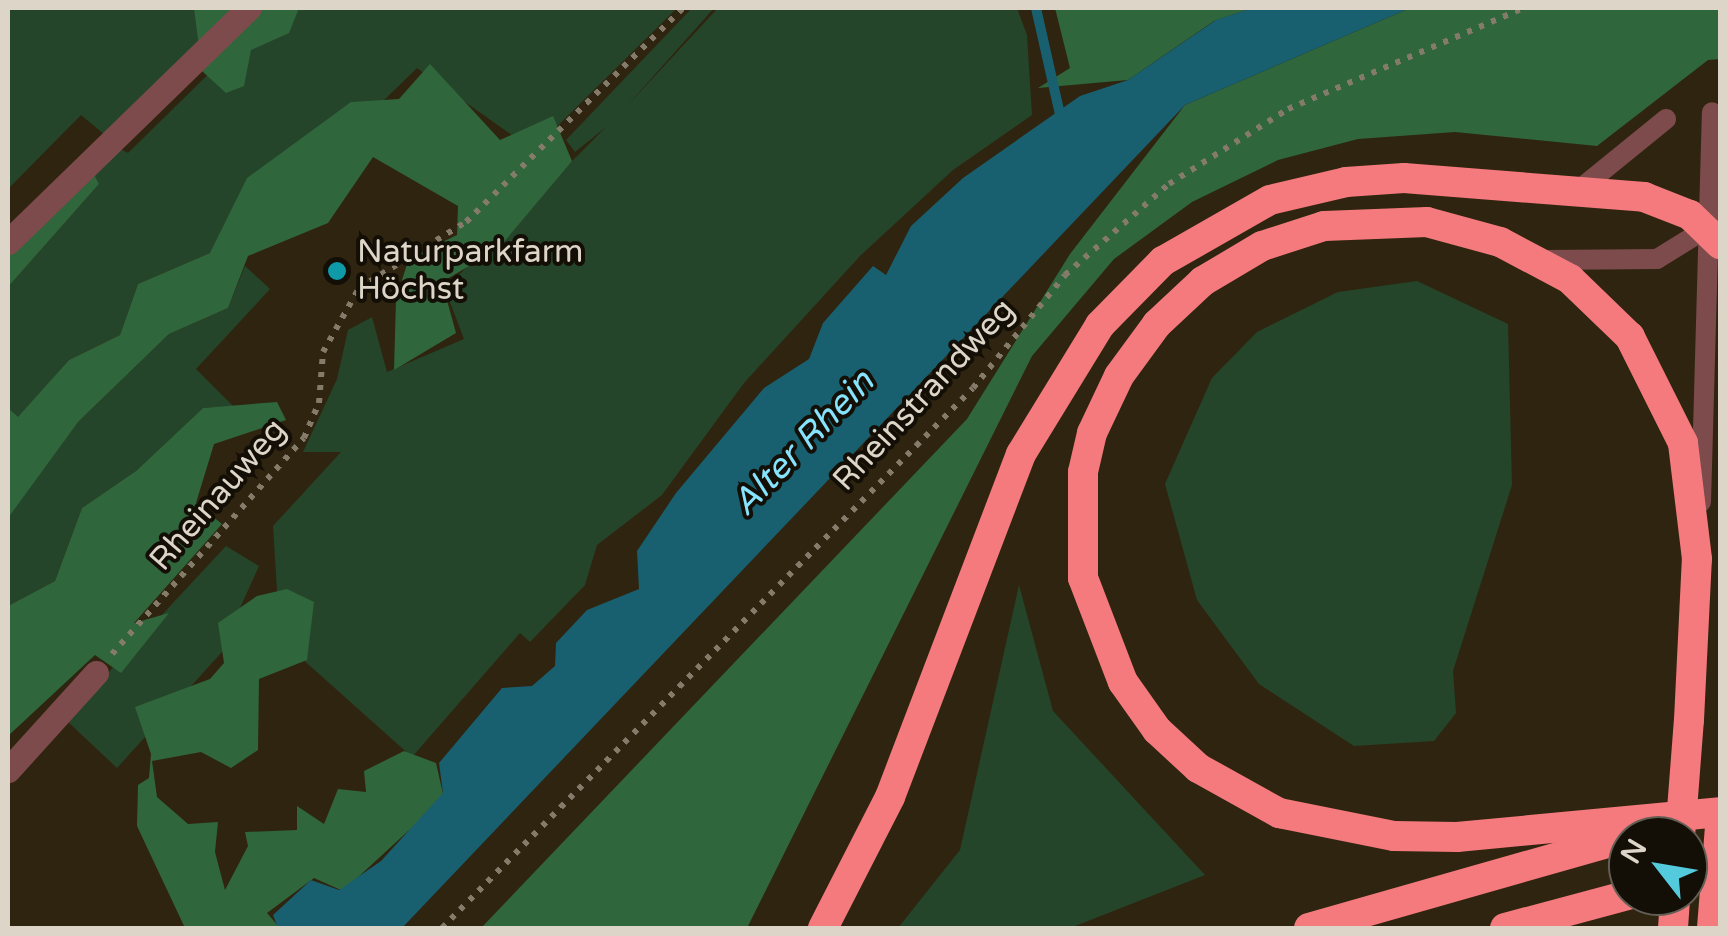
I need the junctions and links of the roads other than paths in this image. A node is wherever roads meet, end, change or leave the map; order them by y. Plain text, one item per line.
1 (249, 8) edge
2 (1712, 112) dead end
3 (1666, 119) dead end
4 (1580, 189) junction
5 (1714, 236) edge
6 (8, 242) edge
7 (1538, 259) junction
8 (1698, 559) junction
9 (96, 673) road end
10 (8, 770) edge
11 (1720, 815) edge
12 (1681, 816) edge
13 (1720, 827) edge
14 (1608, 842) edge
15 (1608, 900) edge
16 (823, 928) edge
17 (1309, 928) edge
18 (1505, 928) edge
19 (1712, 928) edge

1 - 6 street
2 - 5 lane
3 - 4 lane
4 - 5 highway
4 - 16 highway
5 - 7 lane
5 - 8 lane
7 - 8 highway
7 - 11 highway
8 - 12 highway, bridge
9 - 10 street
13 - 19 highway, bridge
14 - 17 highway
15 - 18 highway

